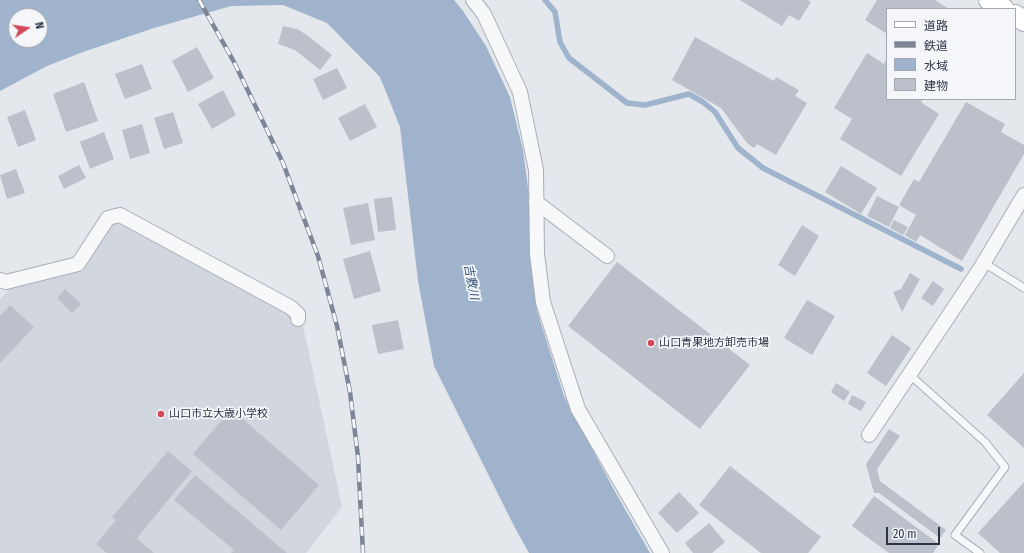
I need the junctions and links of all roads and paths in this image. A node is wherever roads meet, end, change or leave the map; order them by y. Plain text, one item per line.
1 (472, 0) edge
2 (989, 0) edge
3 (1002, 8) edge
4 (1024, 195) edge
5 (536, 202) junction
6 (607, 256) dead end
7 (984, 263) junction
8 (0, 280) edge
9 (1024, 288) edge
10 (298, 319) dead end
11 (910, 374) junction
12 (869, 435) dead end
13 (662, 553) edge
14 (980, 553) edge

1 - 5 street
2 - 3 main road
4 - 7 street
5 - 6 street
5 - 13 street
7 - 9 lane
7 - 11 street
8 - 10 street
11 - 12 street
11 - 14 lane

